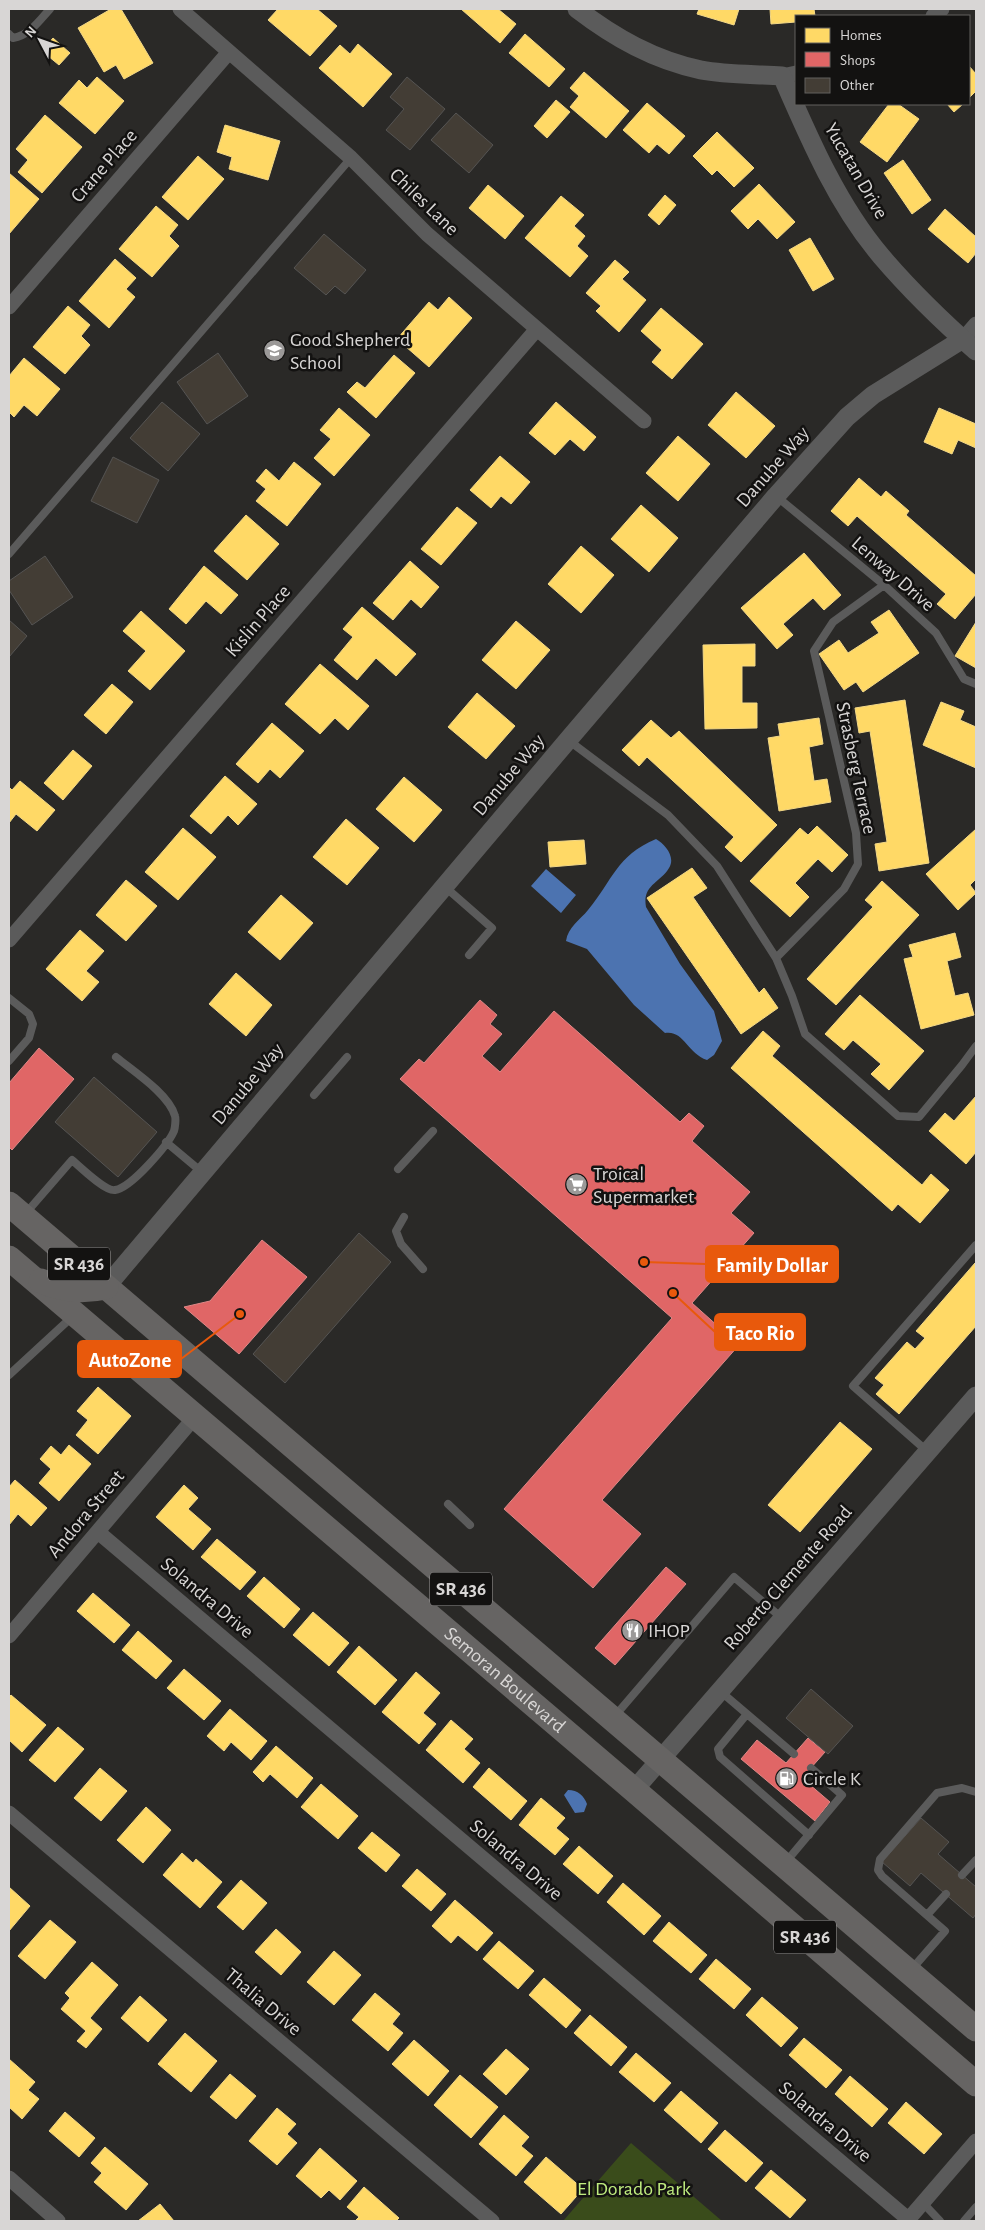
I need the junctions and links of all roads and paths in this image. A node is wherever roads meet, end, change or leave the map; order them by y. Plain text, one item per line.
1 (50, 9) edge
2 (180, 9) edge
3 (577, 9) edge
4 (9, 34) edge
5 (229, 52) junction
6 (789, 74) edge
7 (795, 92) edge
8 (799, 105) edge
9 (351, 158) junction
10 (9, 307) edge
11 (976, 324) edge
12 (537, 329) junction
13 (970, 345) edge
14 (644, 421) dead end
15 (776, 496) junction
16 (9, 554) edge
17 (884, 586) junction
18 (976, 684) edge
19 (568, 740) junction
20 (444, 886) junction
21 (9, 940) edge
22 (469, 955) dead end
23 (776, 958) junction
24 (9, 998) edge
25 (976, 1046) edge
26 (116, 1056) dead end
27 (347, 1057) dead end
28 (9, 1061) edge
29 (314, 1095) dead end
30 (433, 1130) dead end
31 (166, 1142) junction
32 (398, 1169) dead end
33 (203, 1173) junction
34 (16, 1210) edge
35 (404, 1217) dead end
36 (976, 1245) edge
37 (9, 1258) edge
38 (423, 1270) dead end
39 (29, 1276) junction
40 (106, 1288) junction
41 (75, 1314) junction
42 (150, 1324) junction
43 (9, 1375) edge
44 (976, 1396) edge
45 (194, 1418) junction
46 (928, 1452) junction
47 (448, 1504) dead end
48 (470, 1525) dead end
49 (98, 1532) junction
50 (783, 1619) junction
51 (9, 1636) edge
52 (720, 1691) junction
53 (747, 1714) junction
54 (612, 1718) junction
55 (794, 1754) dead end
56 (661, 1760) junction
57 (811, 1768) dead end
58 (634, 1790) junction
59 (976, 1792) edge
60 (9, 1813) edge
61 (809, 1835) junction
62 (976, 1860) edge
63 (784, 1864) junction
64 (962, 1875) dead end
65 (946, 1894) dead end
66 (927, 1915) junction
67 (910, 1972) junction
68 (975, 2023) edge
69 (976, 2084) edge
70 (976, 2141) edge
71 (9, 2178) edge
72 (923, 2203) junction
73 (976, 2207) edge
74 (908, 2220) edge
75 (58, 2221) edge
76 (492, 2221) edge
77 (940, 2221) edge
78 (964, 2221) edge

1 - 4 lane
2 - 5 street, Chiles Lane
3 - 6 street, Yucatan Drive
5 - 9 street, Chiles Lane
5 - 10 street, Crane Place
6 - 7 street, Yucatan Drive
8 - 13 street, Yucatan Drive
9 - 12 street, Chiles Lane
9 - 16 lane
11 - 13 street, Danube Way
12 - 14 street, Chiles Lane
12 - 21 street, Kislin Place
13 - 15 street, Danube Way
15 - 17 lane, Lenway Drive
15 - 19 street, Danube Way
17 - 18 lane, Lenway Drive
17 - 23 lane, Strasberg Terrace
19 - 20 street, Danube Way
19 - 23 lane
20 - 22 lane
20 - 33 street, Danube Way
23 - 25 lane
24 - 28 lane
26 - 31 lane
27 - 29 lane
30 - 32 lane
31 - 33 lane
31 - 34 lane
33 - 40 street, Danube Way
34 - 40 main road, Semoran Boulevard / SR 436
35 - 38 lane
36 - 46 lane
37 - 39 main road, Semoran Boulevard / SR 436
39 - 40 main road
39 - 41 main road, Semoran Boulevard / SR 436
40 - 42 main road, Semoran Boulevard / SR 436
41 - 42 main road
41 - 43 lane
41 - 45 main road, Semoran Boulevard / SR 436
42 - 54 main road, Semoran Boulevard / SR 436
44 - 46 street, Roberto Clemente Road
45 - 49 street, Andora Street
45 - 58 main road, Semoran Boulevard / SR 436
46 - 50 street, Roberto Clemente Road
47 - 48 lane
49 - 51 street, Andora Street
49 - 74 street, Solandra Drive
50 - 52 street, Roberto Clemente Road
50 - 54 lane
52 - 53 lane
52 - 56 street, Roberto Clemente Road
53 - 55 lane
53 - 61 lane
54 - 56 main road, Semoran Boulevard / SR 436
56 - 58 street, Roberto Clemente Road
56 - 63 main road, Semoran Boulevard / SR 436
57 - 61 lane
58 - 69 main road, Semoran Boulevard / SR 436
59 - 66 lane
60 - 76 street, Thalia Drive
61 - 63 lane
62 - 64 lane
63 - 67 main road, Semoran Boulevard / SR 436
65 - 66 lane
66 - 67 lane
67 - 68 main road, Semoran Boulevard / SR 436
70 - 72 street
71 - 75 street
72 - 74 street
72 - 77 lane
73 - 78 lane

